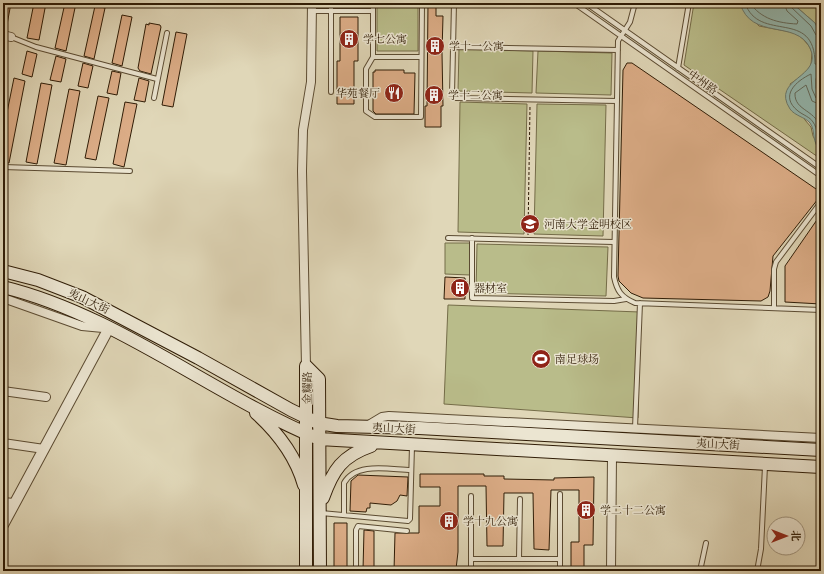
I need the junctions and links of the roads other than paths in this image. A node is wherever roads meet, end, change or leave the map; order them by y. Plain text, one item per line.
1 (331, 3) edge
2 (373, 3) edge
3 (422, 3) edge
4 (454, 3) edge
5 (574, 3) edge
6 (586, 3) edge
7 (635, 3) edge
8 (689, 3) edge
9 (312, 7) edge
10 (331, 11) junction
11 (373, 11) junction
12 (625, 30) junction
13 (166, 33) dead end
14 (7, 36) edge
15 (620, 36) junction
16 (453, 47) junction
17 (618, 50) junction
18 (373, 57) junction
19 (421, 57) junction
20 (678, 68) junction
21 (157, 79) junction
22 (331, 92) dead end
23 (154, 98) dead end
24 (617, 101) junction
25 (3, 167) edge
26 (821, 168) edge
27 (130, 171) dead end
28 (821, 176) edge
29 (821, 202) edge
30 (448, 238) dead end
31 (472, 238) junction
32 (614, 242) junction
33 (3, 271) edge
34 (3, 287) edge
35 (3, 298) edge
36 (627, 299) junction
37 (640, 303) junction
38 (774, 308) junction
39 (821, 310) edge
40 (109, 328) junction
41 (306, 366) junction
42 (3, 390) edge
43 (46, 396) dead end
44 (243, 401) junction
45 (307, 418) junction
46 (318, 423) junction
47 (366, 427) junction
48 (635, 428) junction
49 (306, 434) junction
50 (821, 438) edge
51 (319, 439) junction
52 (3, 443) edge
53 (378, 443) junction
54 (412, 445) junction
55 (44, 449) junction
56 (821, 450) edge
57 (612, 456) junction
58 (765, 464) junction
59 (821, 467) edge
60 (412, 470) junction
61 (560, 494) dead end
62 (471, 496) dead end
63 (520, 498) dead end
64 (307, 499) junction
65 (3, 502) edge
66 (14, 503) junction
67 (320, 511) junction
68 (344, 515) junction
69 (3, 525) edge
70 (407, 532) dead end
71 (706, 543) dead end
72 (471, 559) junction
73 (520, 560) junction
74 (560, 560) junction
75 (306, 571) edge
76 (320, 571) edge
77 (356, 571) edge
78 (471, 571) edge
79 (560, 571) edge
80 (611, 571) edge
81 (700, 571) edge
82 (757, 571) edge

1 - 10 lane
2 - 11 lane
3 - 19 lane
4 - 16 lane
5 - 15 lane, 中州路
6 - 12 lane, 中州路
7 - 12 lane
8 - 20 lane
9 - 10 lane
9 - 41 street
10 - 11 lane
10 - 22 lane
11 - 18 lane
12 - 15 lane
12 - 20 lane, 中州路
13 - 21 lane
14 - 21 lane
15 - 17 lane
15 - 28 lane, 中州路
16 - 17 lane
16 - 24 lane
17 - 24 lane
18 - 19 lane
18 - 19 lane
20 - 26 lane, 中州路
21 - 23 lane
24 - 32 lane
25 - 27 lane
29 - 38 lane
30 - 31 lane
31 - 32 lane
31 - 36 lane
32 - 36 lane
33 - 45 main road, 夷山大街
34 - 40 main road, 夷山大街
35 - 40 street
36 - 37 lane
37 - 38 lane
37 - 48 lane
38 - 39 lane
40 - 44 main road, 夷山大街
40 - 55 street
41 - 45 main road, 金耀路
41 - 46 main road, 金耀路
42 - 43 street
44 - 49 main road, 夷山大街
44 - 64 main road
45 - 46 main road, 夷山大街
45 - 49 main road, 金耀路
46 - 47 main road, 夷山大街
46 - 51 main road, 金耀路
47 - 48 street
47 - 56 main road, 夷山大街
48 - 50 street
49 - 51 main road, 夷山大街
49 - 64 main road, 金耀路
51 - 53 main road, 夷山大街
51 - 67 main road, 金耀路
52 - 55 street
53 - 54 main road, 夷山大街
53 - 67 main road
54 - 57 main road, 夷山大街
54 - 60 lane
55 - 66 street
57 - 58 main road, 夷山大街
57 - 80 street
58 - 59 main road, 夷山大街
58 - 82 lane
60 - 68 lane
60 - 68 lane
61 - 74 lane
62 - 72 lane
63 - 73 lane
64 - 75 main road, 金耀路
65 - 66 street
66 - 69 street
67 - 68 lane
67 - 76 main road, 金耀路
70 - 77 lane
71 - 81 lane
72 - 73 lane
72 - 78 lane
73 - 74 lane
74 - 79 lane

